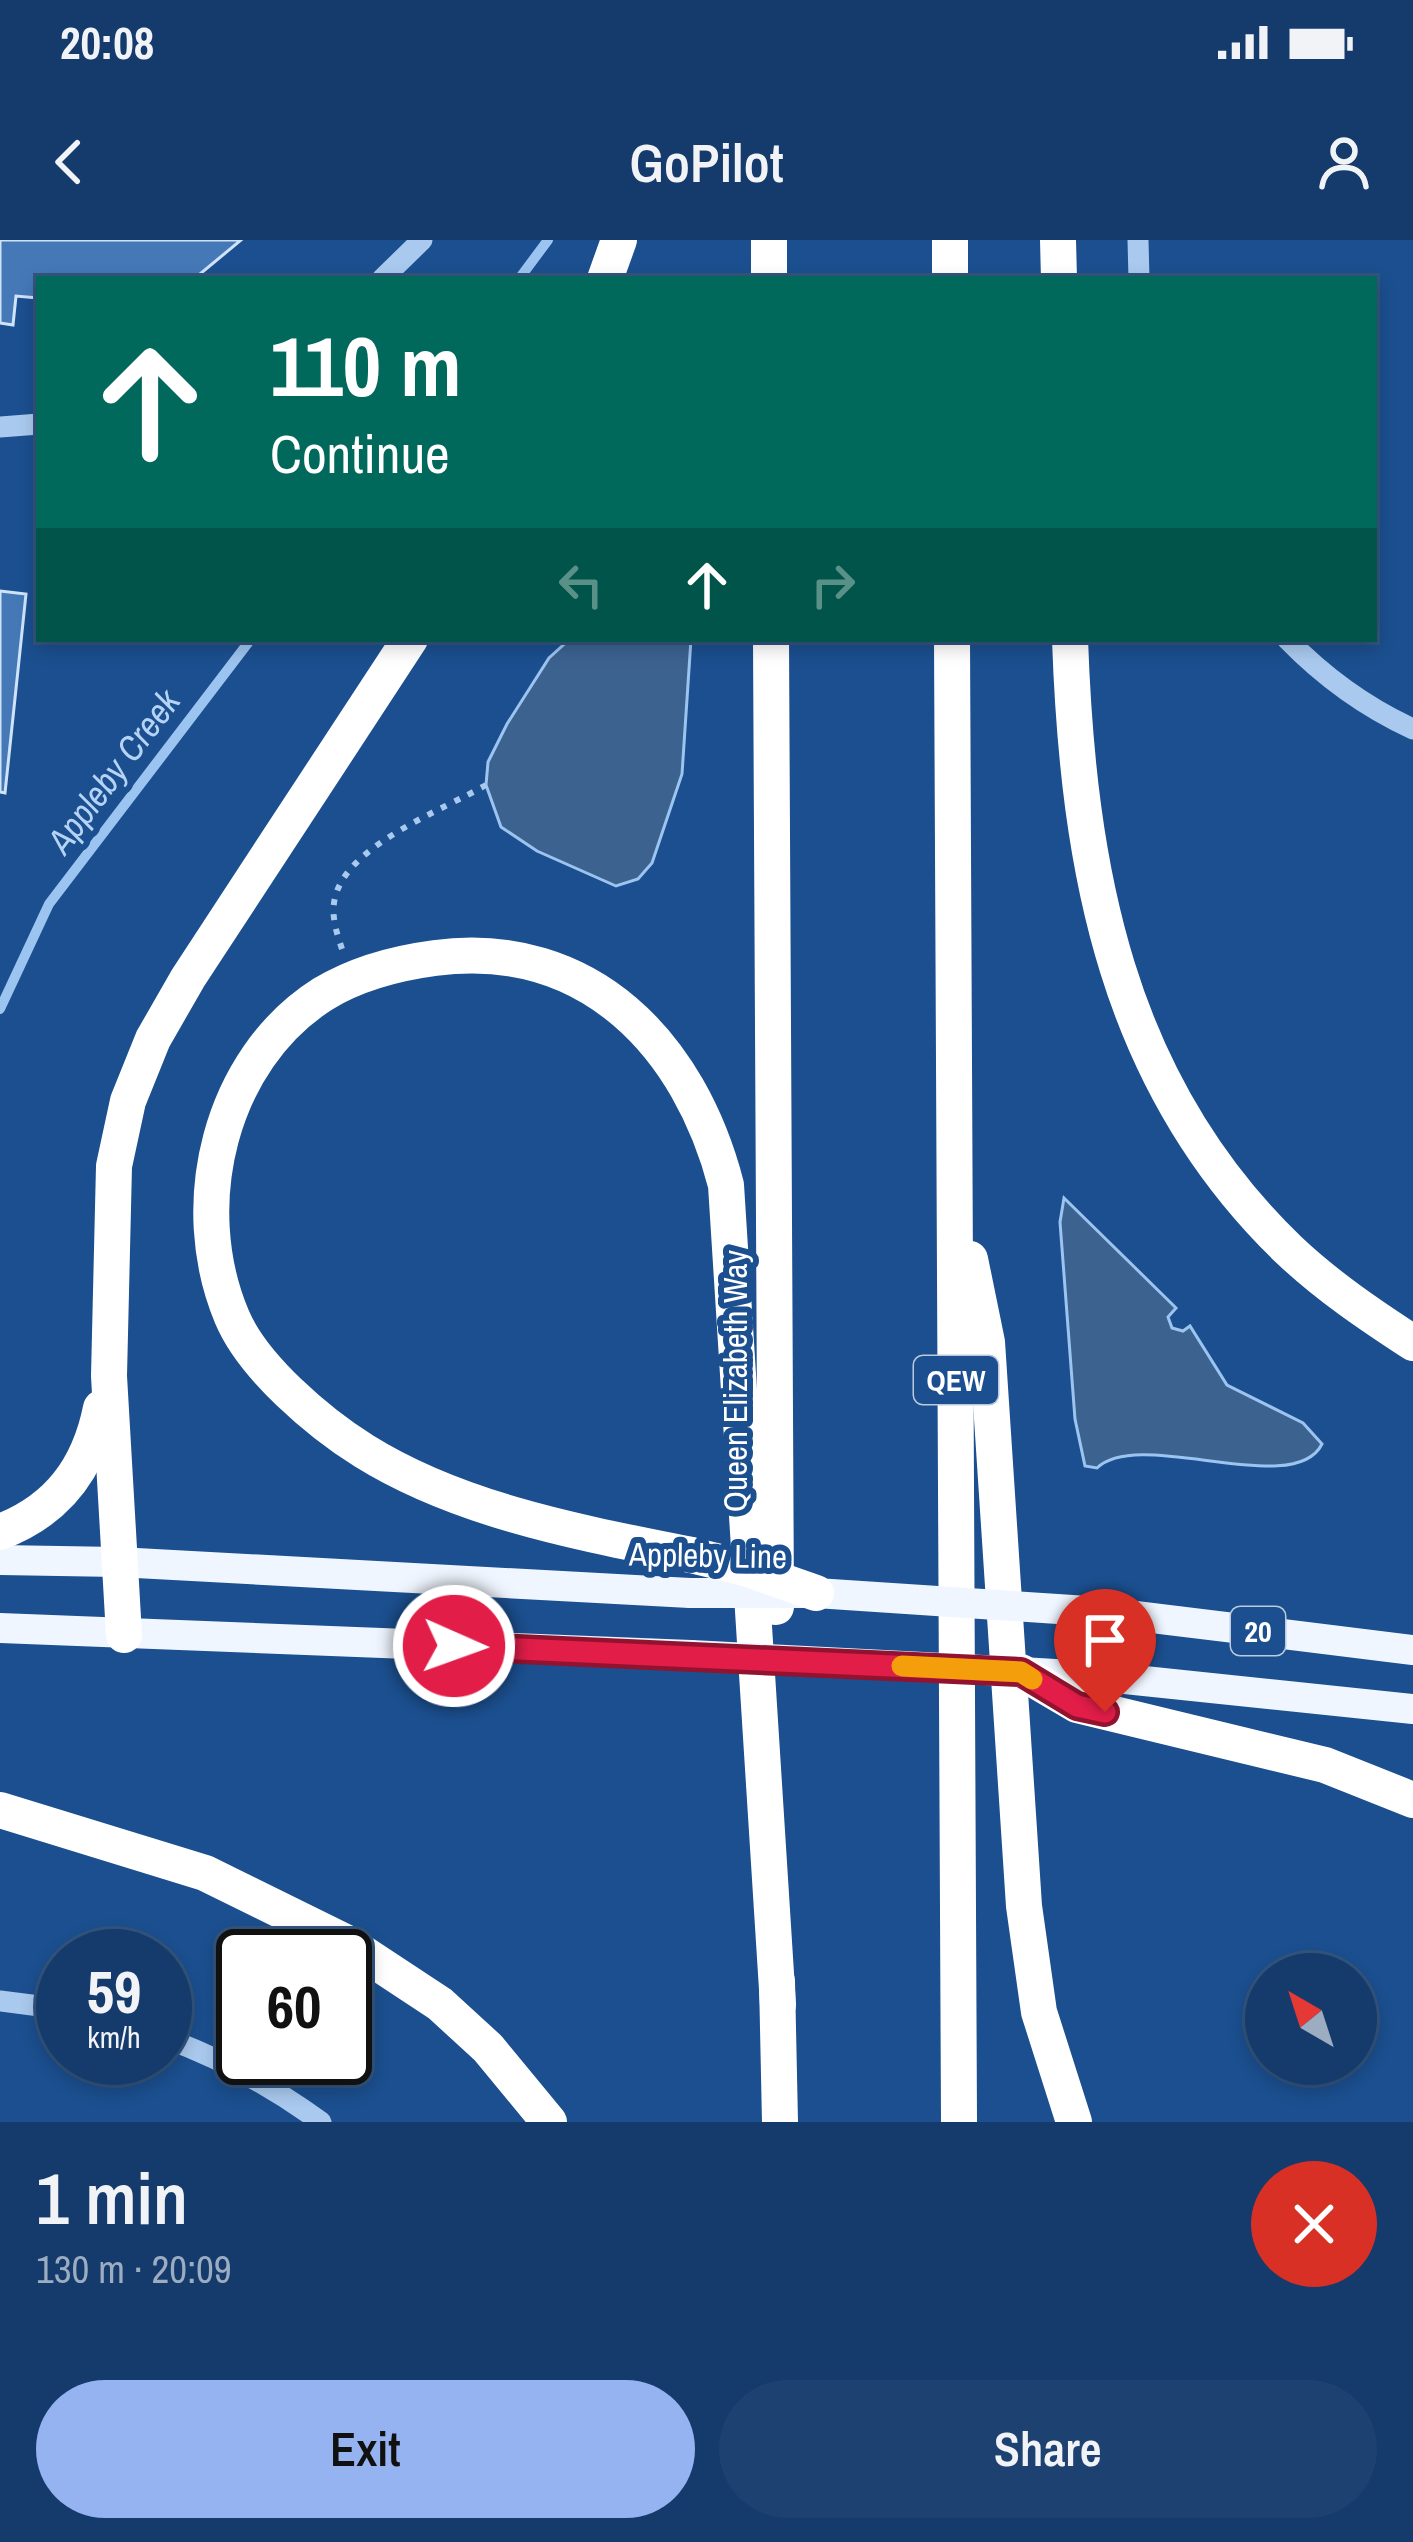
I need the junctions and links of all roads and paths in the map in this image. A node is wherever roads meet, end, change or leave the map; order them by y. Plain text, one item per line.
1 (422, 240) edge
2 (619, 240) edge
3 (769, 240) edge
4 (950, 240) edge
5 (1058, 240) edge
6 (1138, 240) edge
7 (385, 276) edge
8 (606, 276) edge
9 (769, 276) edge
10 (950, 276) edge
11 (1059, 276) edge
12 (1139, 276) edge
13 (36, 424) edge
14 (0, 427) edge
15 (408, 642) edge
16 (771, 642) edge
17 (952, 642) edge
18 (1070, 642) edge
19 (1290, 642) edge
20 (1413, 729) edge
21 (486, 785) dead end
22 (352, 981) junction
23 (955, 1180) junction
24 (1413, 1343) edge
25 (109, 1376) junction
26 (0, 1532) edge
27 (0, 1560) edge
28 (118, 1562) junction
29 (816, 1593) junction
30 (0, 1628) edge
31 (124, 1635) junction
32 (1413, 1651) edge
33 (1021, 1672) joint
34 (1106, 1695) junction
35 (1413, 1709) edge
36 (1413, 1800) edge
37 (0, 1810) edge
38 (0, 2001) edge
39 (778, 2005) junction
40 (36, 2006) edge
41 (192, 2050) edge
42 (321, 2122) edge
43 (549, 2122) edge
44 (780, 2122) edge
45 (959, 2122) edge
46 (1074, 2122) edge

1 - 7 street
2 - 8 highway
3 - 9 highway
4 - 10 highway
5 - 11 highway
6 - 12 street
13 - 14 street
15 - 25 highway
16 - 39 highway, Queen Elizabeth Way
17 - 23 highway, QEW
18 - 24 highway
19 - 20 street
21 - 22 path
22 - 29 highway, bridge
22 - 39 highway
23 - 45 highway, QEW
23 - 46 highway
25 - 26 highway
25 - 28 highway
27 - 28 main road, Appleby Line / 20
28 - 29 main road, Appleby Line / 20, bridge
28 - 31 highway
29 - 32 main road, Appleby Line / 20, bridge
30 - 31 main road
31 - 33 main road, bridge
33 - 34 highway
34 - 35 main road, 20
34 - 36 highway
37 - 43 highway
38 - 40 street
39 - 44 highway, Queen Elizabeth Way
41 - 42 street

